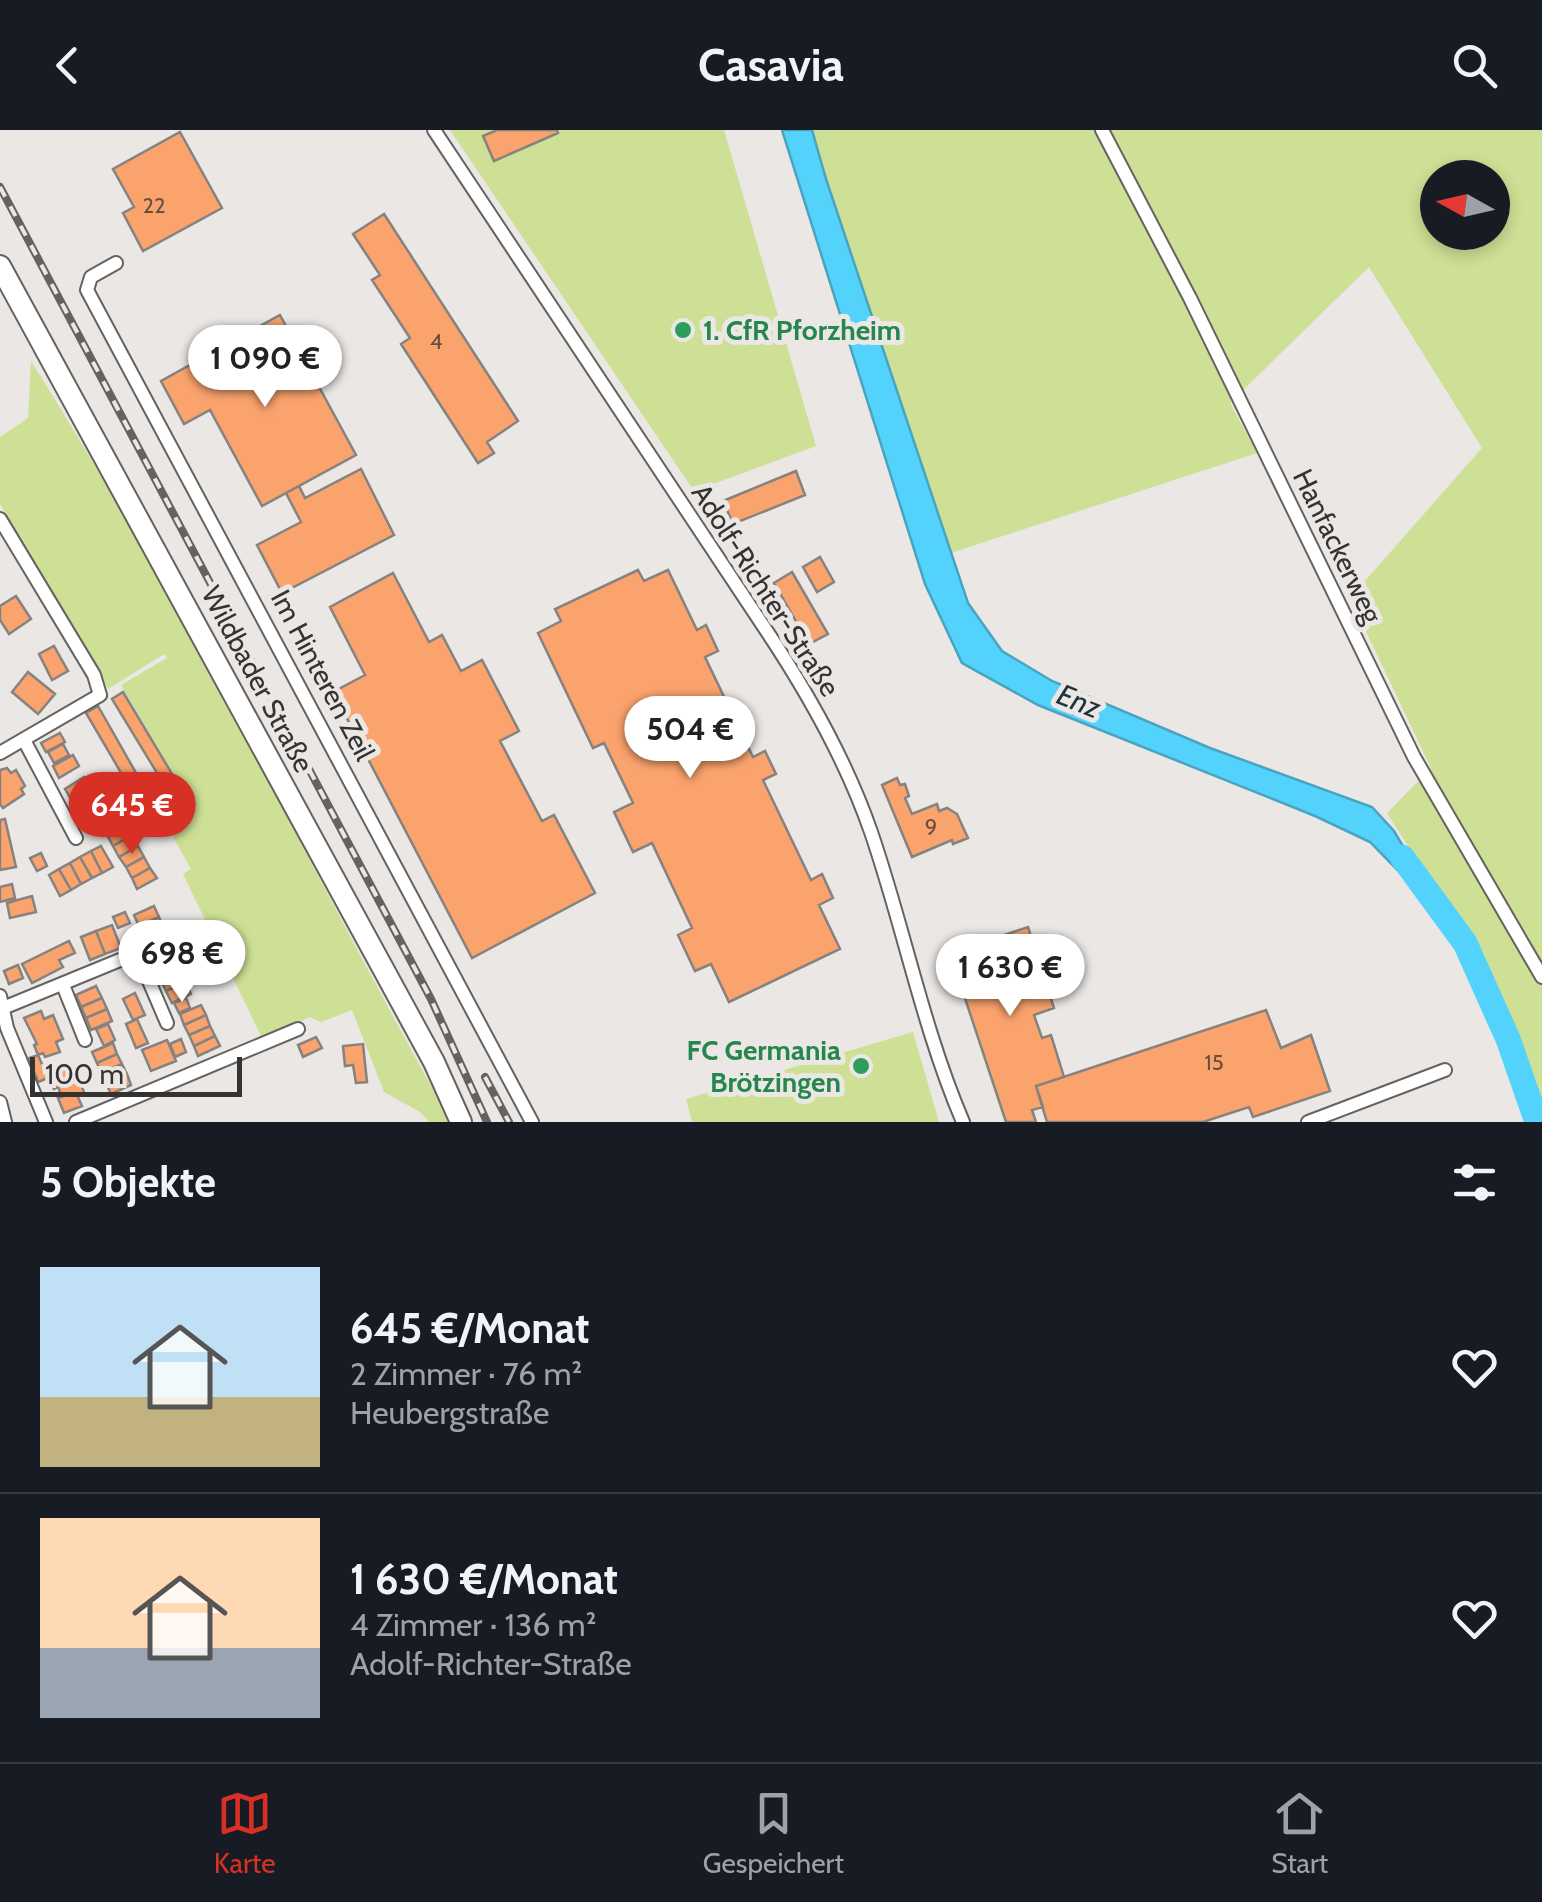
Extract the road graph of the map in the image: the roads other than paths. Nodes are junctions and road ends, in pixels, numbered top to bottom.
1 (434, 130) edge
2 (1102, 130) edge
3 (116, 263) dead end
4 (0, 266) edge
5 (0, 518) edge
6 (24, 740) junction
7 (0, 753) edge
8 (76, 838) dead end
9 (1542, 977) edge
10 (62, 985) junction
11 (1, 1002) edge
12 (166, 1023) dead end
13 (298, 1028) dead end
14 (85, 1040) dead end
15 (1445, 1070) dead end
16 (0, 1102) edge
17 (4, 1122) edge
18 (46, 1122) edge
19 (76, 1122) edge
20 (461, 1122) edge
21 (532, 1122) edge
22 (963, 1122) edge
23 (1308, 1122) edge

1 - 22 street, Adolf-Richter-Straße
2 - 9 street, Hanfackerweg
3 - 21 street, Im Hinteren Zeil
4 - 20 main road, Wildbader Straße
5 - 6 street
6 - 7 street
6 - 8 street
10 - 11 street
10 - 12 street
10 - 14 street
11 - 18 street
13 - 19 street
15 - 23 street
16 - 17 street

